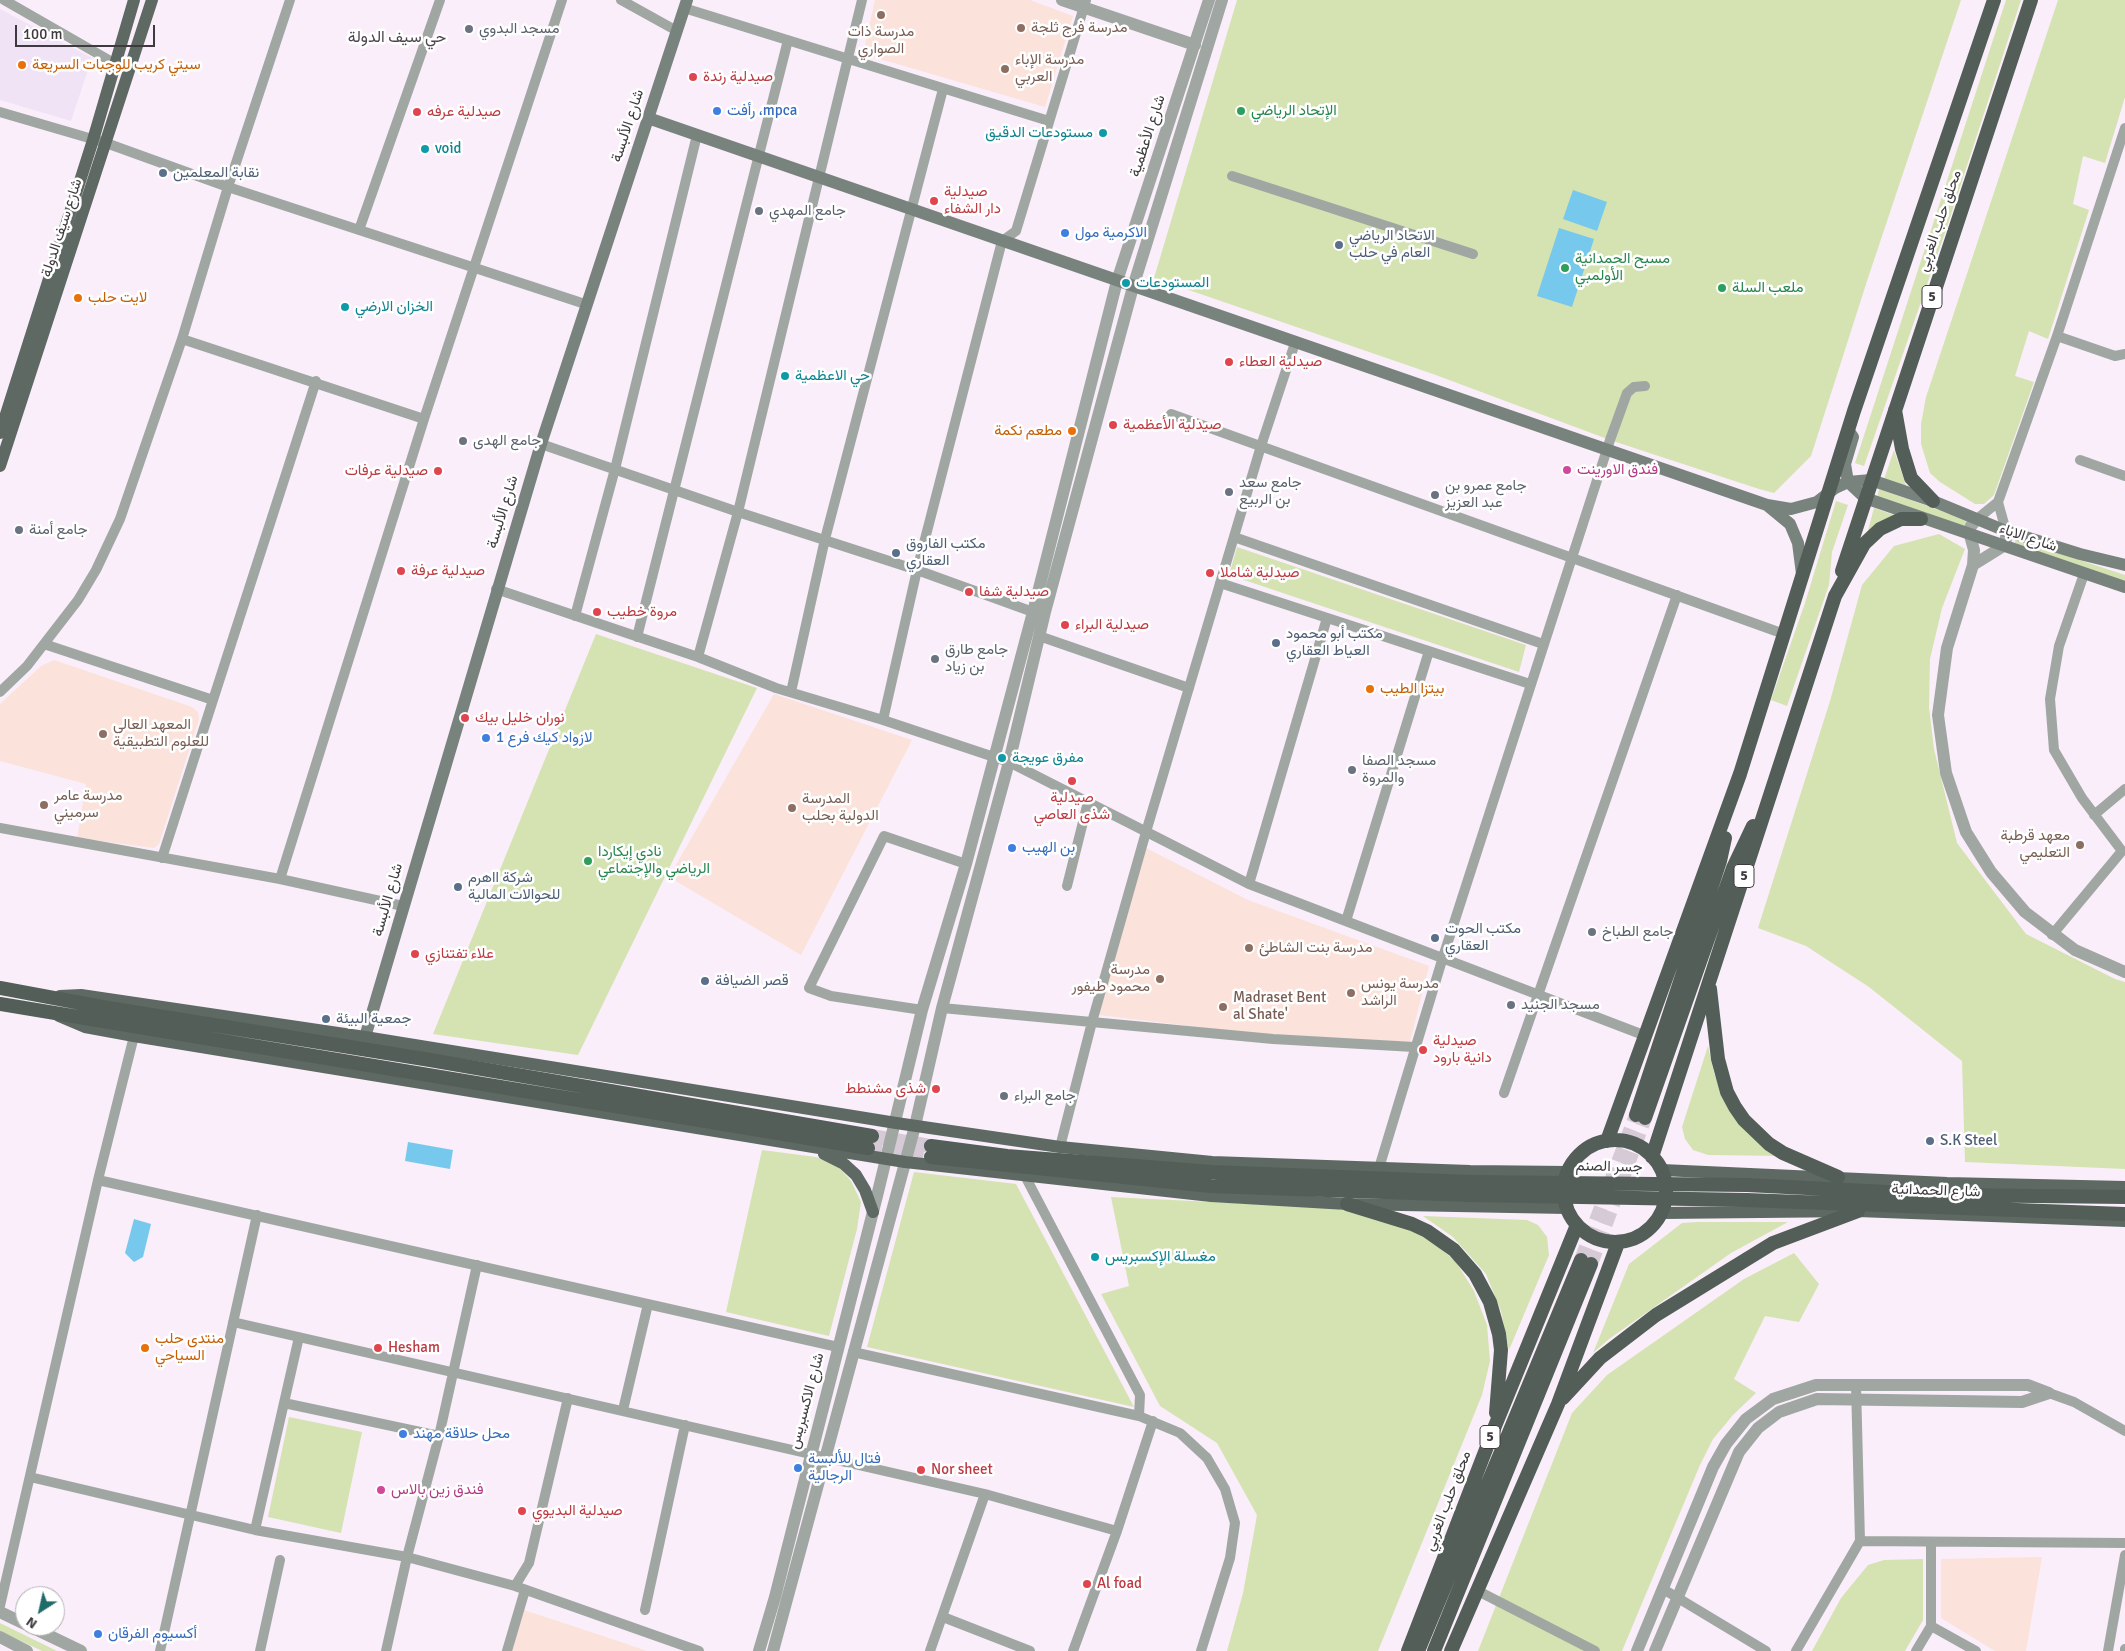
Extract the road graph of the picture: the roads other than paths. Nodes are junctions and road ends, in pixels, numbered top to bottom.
1 (134, 0) edge
2 (152, 0) edge
3 (290, 0) edge
4 (440, 0) edge
5 (562, 0) edge
6 (621, 0) edge
7 (862, 0) edge
8 (1062, 0) edge
9 (1209, 0) edge
10 (1222, 0) edge
11 (1994, 0) edge
12 (2032, 0) edge
13 (7, 1) edge
14 (686, 4) edge
15 (1085, 4) edge
16 (677, 30) junction
17 (788, 40) junction
18 (1196, 44) junction
19 (848, 59) junction
20 (114, 64) junction
21 (943, 89) junction
22 (0, 112) edge
23 (648, 118) junction
24 (1049, 122) junction
25 (2125, 128) edge
26 (697, 135) junction
27 (93, 140) junction
28 (106, 143) junction
29 (759, 156) junction
30 (1232, 176) dead end
31 (820, 178) junction
32 (228, 187) junction
33 (911, 210) junction
34 (359, 230) junction
35 (1002, 241) junction
36 (1473, 254) dead end
37 (473, 267) junction
38 (1117, 281) junction
39 (1133, 287) junction
40 (586, 304) junction
41 (2057, 336) junction
42 (182, 339) junction
43 (1295, 343) junction
44 (2125, 354) edge
45 (316, 382) junction
46 (1645, 386) dead end
47 (1895, 408) junction
48 (1171, 414) dead end
49 (424, 419) junction
50 (1848, 430) junction
51 (0, 433) edge
52 (541, 444) junction
53 (1261, 446) junction
54 (1606, 450) junction
55 (2080, 460) dead end
56 (0, 466) edge
57 (614, 469) junction
58 (2125, 476) edge
59 (1871, 480) junction
60 (1848, 482) junction
61 (675, 489) junction
62 (1827, 493) junction
63 (1865, 498) junction
64 (1933, 501) junction
65 (1998, 502) junction
66 (1767, 505) junction
67 (738, 512) junction
68 (1921, 519) junction
69 (1977, 519) junction
70 (2006, 530) junction
71 (1970, 535) junction
72 (1234, 537) junction
73 (826, 539) junction
74 (2002, 547) junction
75 (1571, 558) junction
76 (1973, 565) junction
77 (2125, 565) edge
78 (917, 570) junction
79 (1802, 574) junction
80 (2084, 574) junction
81 (1220, 583) junction
82 (2125, 587) edge
83 (496, 590) junction
84 (1677, 595) junction
85 (1835, 596) junction
86 (1034, 612) junction
87 (575, 616) junction
88 (1327, 618) junction
89 (1784, 634) junction
90 (1039, 636) junction
91 (637, 637) junction
92 (44, 644) junction
93 (1543, 644) junction
94 (1430, 651) junction
95 (698, 657) junction
96 (1530, 684) junction
97 (1189, 688) junction
98 (0, 692) edge
99 (791, 692) junction
100 (213, 700) junction
101 (883, 720) junction
102 (994, 757) junction
103 (1009, 762) junction
104 (1779, 772) junction
105 (1740, 774) junction
106 (2125, 789) edge
107 (1088, 802) junction
108 (2094, 815) junction
109 (0, 828) edge
110 (1146, 832) junction
111 (162, 858) junction
112 (966, 864) junction
113 (280, 879) junction
114 (1249, 884) junction
115 (1067, 886) dead end
116 (403, 906) junction
117 (1346, 921) junction
118 (2052, 935) junction
119 (1442, 958) junction
120 (2125, 972) edge
121 (1709, 983) junction
122 (0, 988) edge
123 (1539, 994) junction
124 (0, 1004) edge
125 (51, 1004) junction
126 (942, 1008) junction
127 (922, 1010) junction
128 (1092, 1022) junction
129 (134, 1036) junction
130 (1646, 1036) junction
131 (365, 1037) junction
132 (1414, 1047) junction
133 (1504, 1093) dead end
134 (896, 1123) junction
135 (915, 1126) junction
136 (1607, 1141) junction
137 (870, 1142) tunnel mouth
138 (806, 1146) junction
139 (1060, 1147) junction
140 (931, 1151) tunnel mouth
141 (1652, 1157) junction
142 (886, 1160) junction
143 (905, 1162) junction
144 (1379, 1168) junction
145 (1662, 1170) junction
146 (1567, 1172) junction
147 (1025, 1176) junction
148 (1838, 1177) junction
149 (1211, 1179) junction
150 (98, 1180) junction
151 (1748, 1185) joint
152 (2125, 1187) edge
153 (1470, 1189) junction
154 (2125, 1197) edge
155 (1746, 1200) joint
156 (1347, 1204) junction
157 (1567, 1208) junction
158 (1858, 1211) junction
159 (873, 1212) junction
160 (1662, 1213) junction
161 (2125, 1214) edge
162 (257, 1215) junction
163 (2125, 1221) edge
164 (1577, 1225) junction
165 (1618, 1243) junction
166 (477, 1265) junction
167 (648, 1304) junction
168 (233, 1322) junction
169 (299, 1337) junction
170 (838, 1347) junction
171 (853, 1352) junction
172 (453, 1372) junction
173 (1856, 1385) junction
174 (2049, 1393) junction
175 (568, 1398) junction
176 (1856, 1400) junction
177 (284, 1403) junction
178 (1558, 1404) junction
179 (623, 1410) junction
180 (1138, 1416) junction
181 (1153, 1421) junction
182 (685, 1425) junction
183 (1495, 1426) junction
184 (2125, 1431) edge
185 (439, 1436) junction
186 (810, 1453) junction
187 (824, 1456) junction
188 (30, 1477) junction
189 (985, 1494) junction
190 (190, 1515) junction
191 (255, 1530) junction
192 (1117, 1531) junction
193 (1860, 1542) junction
194 (1931, 1542) junction
195 (2125, 1543) edge
196 (2125, 1555) edge
197 (407, 1557) junction
198 (280, 1560) dead end
199 (520, 1588) junction
200 (1663, 1589) junction
201 (1478, 1590) junction
202 (1677, 1597) junction
203 (0, 1606) edge
204 (645, 1610) dead end
205 (0, 1612) edge
206 (943, 1617) junction
207 (15, 1619) edge
208 (1931, 1626) junction
209 (49, 1636) edge
210 (0, 1637) edge
211 (28, 1651) edge
212 (80, 1651) edge
213 (160, 1651) edge
214 (260, 1651) edge
215 (386, 1651) edge
216 (507, 1651) edge
217 (699, 1651) edge
218 (759, 1651) edge
219 (773, 1651) edge
220 (930, 1651) edge
221 (1030, 1651) edge
222 (1073, 1651) edge
223 (1201, 1651) edge
224 (1408, 1651) edge
225 (1418, 1651) edge
226 (1434, 1651) edge
227 (1451, 1651) edge
228 (1595, 1651) edge
229 (1637, 1651) edge
230 (1654, 1651) edge
231 (1766, 1651) edge
232 (1796, 1651) edge
233 (1916, 1651) edge
234 (1976, 1651) edge
235 (2108, 1651) edge

1 - 20 main road, شارع سيف الدولة
2 - 28 main road, شارع سيف الدولة
3 - 32 street
4 - 34 street
5 - 37 street
6 - 16 street
7 - 19 street
8 - 15 street
9 - 18 street, شارع الأعظمية
10 - 39 street
11 - 50 highway, محلق حلب الغربي / 5
12 - 47 highway, محلق حلب الغربي / 5
13 - 20 street
14 - 16 main road, شارع الألبسة
14 - 17 street
15 - 18 street
15 - 24 street
16 - 23 main road, شارع الألبسة
17 - 19 street
17 - 29 street
18 - 38 street, شارع الأعظمية
19 - 21 street
19 - 31 street
20 - 27 main road, شارع سيف الدولة
21 - 24 street
21 - 33 street
22 - 27 street
23 - 26 main road
23 - 40 main road, شارع الألبسة
24 - 35 street
25 - 41 street
26 - 29 main road
26 - 57 street
27 - 28 street
27 - 51 main road, شارع سيف الدولة
28 - 32 street
28 - 56 main road, شارع سيف الدولة
29 - 31 main road
29 - 61 street
30 - 36 street
31 - 33 main road
31 - 67 street
32 - 34 street
32 - 42 street
33 - 35 main road
33 - 73 street
34 - 37 street
35 - 38 main road
35 - 78 street
37 - 40 street
37 - 49 street
38 - 39 main road
38 - 86 street, شارع الأعظمية
39 - 43 main road
39 - 90 street
40 - 52 main road, شارع الألبسة
41 - 44 street
41 - 65 street
42 - 45 street
42 - 92 street
43 - 53 street
43 - 54 main road
45 - 49 street
45 - 100 street
46 - 54 street
47 - 59 highway, محلق حلب الغربي / 5
47 - 64 highway
48 - 53 street
49 - 113 street
50 - 60 main road
50 - 62 highway, محلق حلب الغربي / 5
52 - 57 street
52 - 83 main road, شارع الألبسة
53 - 72 street
53 - 75 street
54 - 66 main road
54 - 75 street
55 - 58 street
57 - 61 street
57 - 87 street
59 - 60 main road
59 - 63 highway, محلق حلب الغربي / 5
59 - 64 main road, شارع الاباء
60 - 62 main road
60 - 63 main road
61 - 67 street
61 - 91 street
62 - 66 main road
62 - 79 highway, 5
63 - 68 main road, شارع الاباء
63 - 85 highway, محلق حلب الغربي / 5
64 - 69 main road, شارع الاباء
65 - 69 street
65 - 70 street
66 - 79 main road
67 - 73 street
67 - 95 street
68 - 71 main road, شارع الاباء
68 - 85 highway
69 - 70 main road, شارع الاباء
69 - 71 street
70 - 74 street
70 - 77 main road, شارع الاباء
71 - 74 main road, شارع الاباء
71 - 76 street
72 - 81 street
72 - 93 street
73 - 78 street
73 - 99 street
74 - 76 street
74 - 80 main road, شارع الاباء
75 - 84 street
75 - 93 street
76 - 118 street
78 - 86 street
78 - 101 street
79 - 89 highway, 5
80 - 82 main road, شارع الاباء
80 - 108 street
81 - 88 street
81 - 97 street
83 - 87 street
83 - 116 main road, شارع الألبسة
84 - 89 street
84 - 123 street
85 - 104 highway, 5
86 - 102 street, شارع الأعظمية
87 - 91 street
88 - 94 street
88 - 114 street
89 - 105 highway, 5
90 - 97 street
90 - 103 street
91 - 95 street
92 - 98 street
92 - 100 street
93 - 96 street
94 - 96 street
94 - 117 street
95 - 99 street
96 - 119 street
97 - 110 street
99 - 101 street
100 - 111 street
101 - 102 street
102 - 103 street
102 - 112 street, شارع الاكسبريس
103 - 107 street
103 - 126 street
104 - 105 highway, 5
104 - 121 highway, 5
105 - 130 highway, 5
106 - 108 street
107 - 110 street
107 - 115 street
108 - 118 street
109 - 111 street
110 - 114 street
110 - 128 street
111 - 113 street
112 - 127 street, شارع الاكسبريس
112 - 127 street
113 - 116 street
114 - 117 street
116 - 131 main road, شارع الألبسة
117 - 119 street
118 - 120 street
119 - 123 street
119 - 132 street
121 - 141 highway, 5
121 - 148 highway
122 - 125 highway
123 - 130 street
123 - 133 street
124 - 125 highway
125 - 129 main road
125 - 131 main road
125 - 137 highway
126 - 128 street
126 - 135 street
127 - 134 street, شارع الاكسبريس
128 - 132 street
128 - 139 street
129 - 138 main road
129 - 150 street
130 - 136 highway, 5
131 - 134 main road
132 - 144 street
134 - 135 main road
134 - 142 street, شارع الاكسبريس
135 - 139 main road
135 - 143 street
136 - 141 highway
136 - 146 highway
138 - 142 main road
138 - 159 main road
139 - 149 main road
140 - 149 highway
141 - 145 highway
142 - 143 main road
142 - 159 street, شارع الاكسبريس
143 - 147 main road
143 - 171 street
144 - 146 main road
144 - 149 main road
145 - 148 main road
145 - 160 highway
146 - 157 highway
147 - 149 main road
147 - 180 street
148 - 152 main road
149 - 153 highway
149 - 156 main road
150 - 162 street
150 - 188 street
151 - 153 highway, جسر الصنم, bridge
151 - 154 highway, شارع الحمدانية
153 - 155 highway, جسر الصنم, bridge
155 - 161 highway, شارع الحمدانية
156 - 157 main road
156 - 183 highway
157 - 164 highway
158 - 160 main road
158 - 163 main road
158 - 178 highway
159 - 170 street, شارع الاكسبريس
160 - 165 highway
162 - 166 street
162 - 168 street
164 - 165 highway
164 - 183 highway, محلق حلب الغربي / 5
165 - 178 highway
166 - 167 street
166 - 172 street
167 - 170 street
167 - 179 street
168 - 169 street
168 - 190 street
169 - 172 street
169 - 177 street
170 - 186 street, شارع الاكسبريس
171 - 180 street
171 - 187 street
172 - 175 street
172 - 185 street
173 - 174 street
173 - 176 street
173 - 200 street
174 - 176 street
174 - 184 street
175 - 179 street
175 - 199 street
176 - 193 street
176 - 202 street
177 - 185 street
177 - 191 street
178 - 201 highway
179 - 182 street
180 - 181 street
181 - 192 street
181 - 223 street
182 - 186 street
182 - 204 street
183 - 224 highway, محلق حلب الغربي / 5
185 - 197 street
186 - 187 street
186 - 218 street, شارع الاكسبريس
187 - 189 street
187 - 219 street
188 - 190 street
188 - 203 street
189 - 192 street
189 - 206 street
190 - 191 street
190 - 213 street
191 - 197 street
192 - 222 street
193 - 194 street
193 - 232 street
194 - 195 street
194 - 208 street
196 - 235 street
197 - 199 street
197 - 215 street
198 - 214 street
199 - 216 street
199 - 217 street
200 - 202 street
200 - 229 street
201 - 227 highway
201 - 228 street
202 - 230 street
202 - 231 street
205 - 207 street
206 - 220 street
206 - 221 street
208 - 233 street
208 - 234 street
209 - 212 street
210 - 211 street
225 - 226 highway

